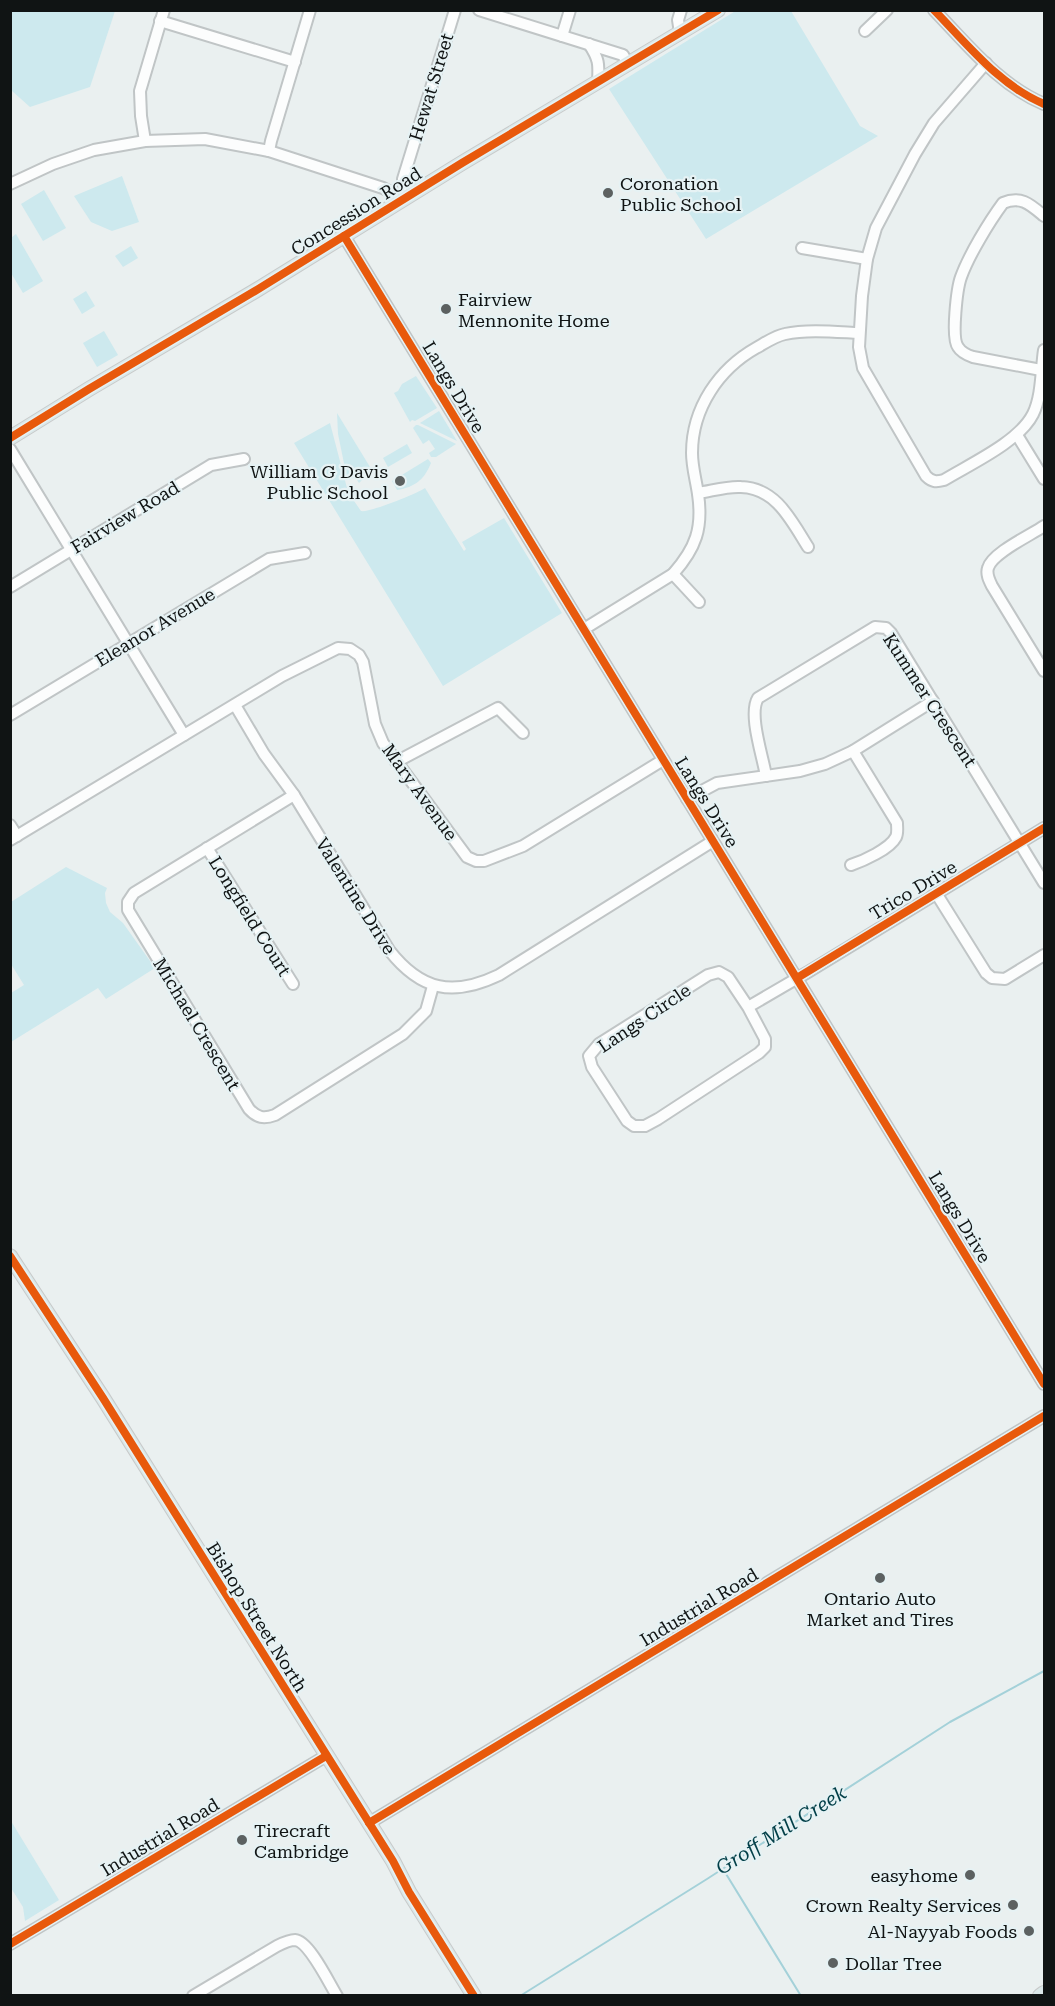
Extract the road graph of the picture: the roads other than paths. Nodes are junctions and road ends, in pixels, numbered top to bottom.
1 (310, 10) edge
2 (455, 10) edge
3 (479, 10) edge
4 (570, 10) edge
5 (681, 10) edge
6 (718, 10) edge
7 (887, 10) edge
8 (934, 10) edge
9 (162, 16) edge
10 (865, 31) dead end
11 (680, 33) junction
12 (562, 36) junction
13 (589, 44) junction
14 (295, 62) junction
15 (986, 63) junction
16 (628, 64) junction
17 (598, 81) junction
18 (1044, 104) edge
19 (145, 141) junction
20 (269, 152) junction
21 (10, 184) edge
22 (404, 200) junction
23 (1044, 216) edge
24 (344, 236) junction
25 (802, 248) dead end
26 (867, 259) junction
27 (859, 333) junction
28 (1044, 350) edge
29 (1041, 370) junction
30 (1017, 435) junction
31 (10, 438) edge
32 (10, 449) edge
33 (244, 459) dead end
34 (1044, 479) edge
35 (698, 493) junction
36 (1044, 526) edge
37 (808, 547) dead end
38 (71, 550) junction
39 (305, 553) dead end
40 (673, 574) junction
41 (10, 587) edge
42 (699, 603) dead end
43 (584, 629) junction
44 (127, 644) junction
45 (1044, 671) edge
46 (933, 701) junction
47 (235, 705) junction
48 (10, 715) edge
49 (523, 733) dead end
50 (184, 735) junction
51 (853, 751) junction
52 (663, 760) junction
53 (396, 762) junction
54 (766, 776) junction
55 (294, 795) junction
56 (687, 799) junction
57 (10, 825) edge
58 (1044, 828) edge
59 (14, 838) edge
60 (713, 841) junction
61 (1020, 843) junction
62 (207, 848) junction
63 (851, 865) dead end
64 (1044, 883) edge
65 (936, 893) junction
66 (1044, 955) edge
67 (797, 978) junction
68 (293, 984) dead end
69 (433, 986) junction
70 (748, 1007) junction
71 (10, 1256) edge
72 (1044, 1384) edge
73 (1044, 1416) edge
74 (326, 1756) junction
75 (369, 1823) junction
76 (10, 1944) edge
77 (1044, 1993) edge
78 (193, 1995) edge
79 (337, 1995) edge
80 (474, 1995) edge
81 (1040, 1995) edge

1 - 14 street
2 - 22 street, Hewat Street
3 - 12 street
4 - 12 street
5 - 11 street
6 - 11 main road, Concession Road
7 - 10 street
8 - 15 street
9 - 14 street
9 - 19 street
11 - 16 main road, Concession Road
12 - 13 street
13 - 16 street
13 - 17 street
14 - 20 street
15 - 18 street
15 - 26 street
16 - 17 main road, Concession Road
17 - 22 main road, Concession Road
19 - 20 street
19 - 21 street
20 - 22 street
22 - 24 main road, Concession Road
23 - 29 street
24 - 31 main road, Concession Road
24 - 43 street, Langs Drive
25 - 26 street
26 - 27 street
27 - 30 street
27 - 35 street
28 - 29 street
29 - 30 street
30 - 34 street
32 - 38 street
33 - 38 street, Fairview Road
35 - 37 street
35 - 40 street
36 - 45 street
38 - 41 street, Fairview Road
38 - 44 street
39 - 44 street, Eleanor Avenue
40 - 42 street
40 - 43 street
43 - 52 street, Langs Drive
44 - 48 street, Eleanor Avenue
44 - 50 street
46 - 51 street
46 - 54 street, Kummer Crescent
46 - 61 street, Kummer Crescent
47 - 50 street, Mary Avenue
47 - 53 street, Mary Avenue
47 - 55 street, Valentine Drive
49 - 53 street
50 - 59 street, Mary Avenue
51 - 54 street
51 - 63 street
52 - 53 street, Mary Avenue
52 - 56 street, Langs Drive
54 - 56 street
55 - 62 street, Michael Crescent
55 - 69 street, Valentine Drive
56 - 60 street, Langs Drive
57 - 59 street
58 - 61 street, Trico Drive
60 - 67 street, Langs Drive
60 - 69 street, Valentine Drive
61 - 64 street, Kummer Crescent
61 - 65 street, Trico Drive
62 - 68 street, Longfield Court
62 - 69 street, Michael Crescent
65 - 66 street
65 - 67 street, Trico Drive
67 - 70 street
67 - 72 street, Langs Drive
70 - 70 street, Langs Circle
71 - 74 main road, Bishop Street North
73 - 75 street, Industrial Road
74 - 75 main road, Bishop Street North
74 - 76 street, Industrial Road
75 - 80 main road, Bishop Street North
77 - 81 main road
78 - 79 street

